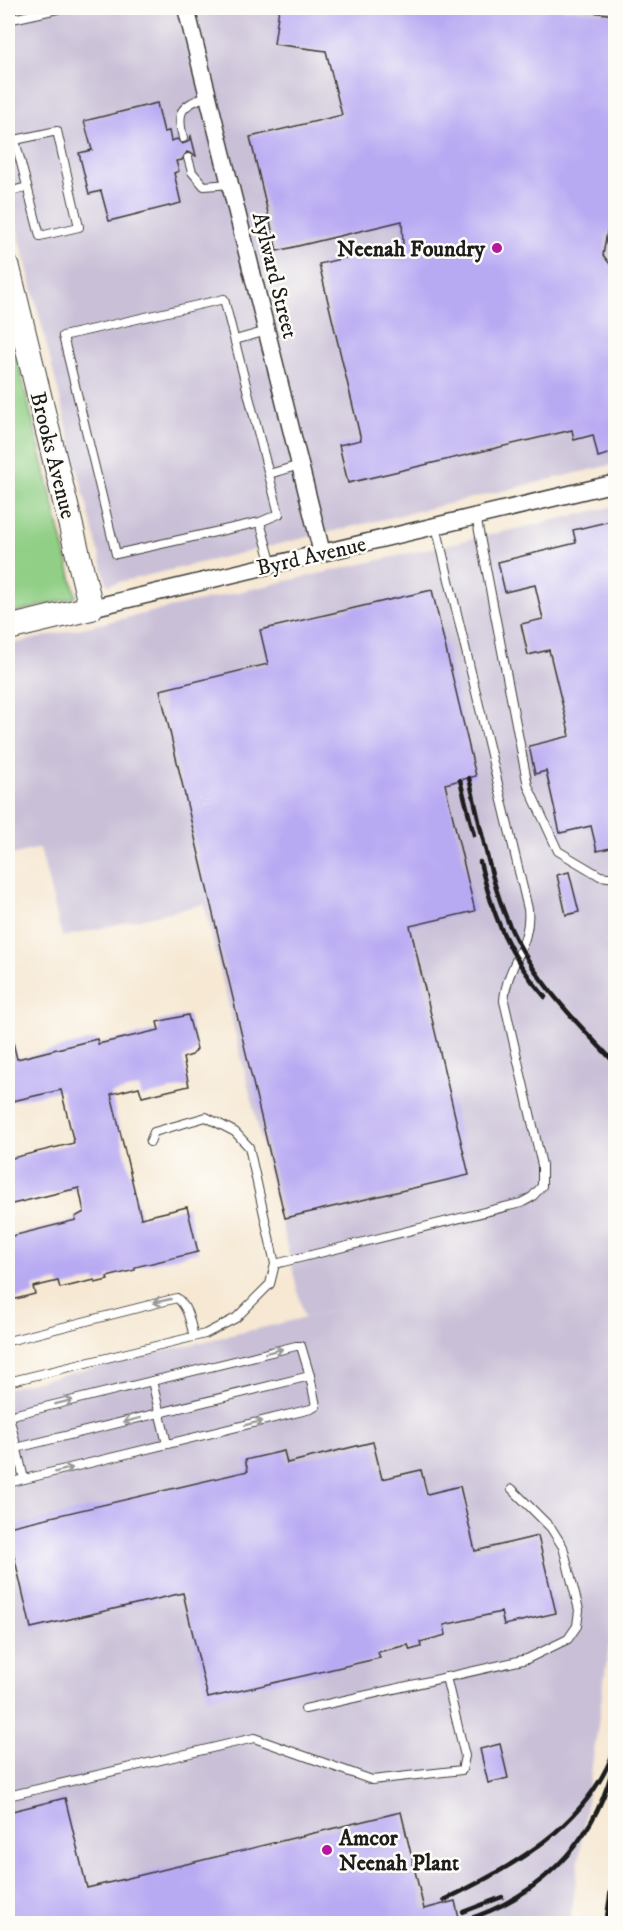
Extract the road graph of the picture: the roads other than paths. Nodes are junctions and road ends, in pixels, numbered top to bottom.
1 (62, 8) edge
2 (186, 8) edge
3 (8, 20) edge
4 (208, 95) junction
5 (183, 138) dead end
6 (188, 158) dead end
7 (230, 184) junction
8 (27, 187) junction
9 (8, 192) edge
10 (8, 268) edge
11 (267, 331) junction
12 (235, 340) junction
13 (300, 465) junction
14 (268, 474) junction
15 (615, 483) edge
16 (476, 516) junction
17 (260, 522) junction
18 (436, 526) junction
19 (322, 553) junction
20 (272, 565) junction
21 (91, 608) junction
22 (8, 628) edge
23 (615, 878) edge
24 (150, 1142) dead end
25 (275, 1264) junction
26 (194, 1337) junction
27 (8, 1341) edge
28 (310, 1376) junction
29 (152, 1381) junction
30 (8, 1382) edge
31 (160, 1413) junction
32 (8, 1416) edge
33 (167, 1444) junction
34 (12, 1449) edge
35 (24, 1479) junction
36 (8, 1483) edge
37 (512, 1490) dead end
38 (446, 1677) junction
39 (304, 1709) dead end
40 (8, 1796) edge

1 - 3 lane
2 - 4 street, Aylward Street
4 - 5 lane
4 - 7 street, Aylward Street
6 - 7 lane
7 - 11 street, Aylward Street
8 - 8 lane
8 - 9 lane
10 - 21 street, Brooks Avenue
11 - 12 lane
11 - 13 street, Aylward Street
12 - 14 lane
12 - 17 lane
13 - 14 lane
13 - 19 street, Aylward Street
14 - 17 lane
15 - 16 street, Byrd Avenue
16 - 18 street, Byrd Avenue
16 - 23 lane
17 - 20 lane
18 - 19 street, Byrd Avenue
18 - 25 lane
19 - 20 street, Byrd Avenue
20 - 21 street, Byrd Avenue
21 - 22 street, Byrd Avenue
24 - 25 lane
25 - 26 lane
26 -> 27 lane
26 - 30 lane
29 -> 28 lane
28 - 31 lane
33 -> 28 lane
29 - 31 lane
32 -> 29 lane
31 - 33 lane
31 -> 34 lane
32 - 34 lane
35 -> 33 lane
34 - 35 lane
35 - 36 lane
37 - 38 lane
38 - 39 lane
38 - 40 lane

